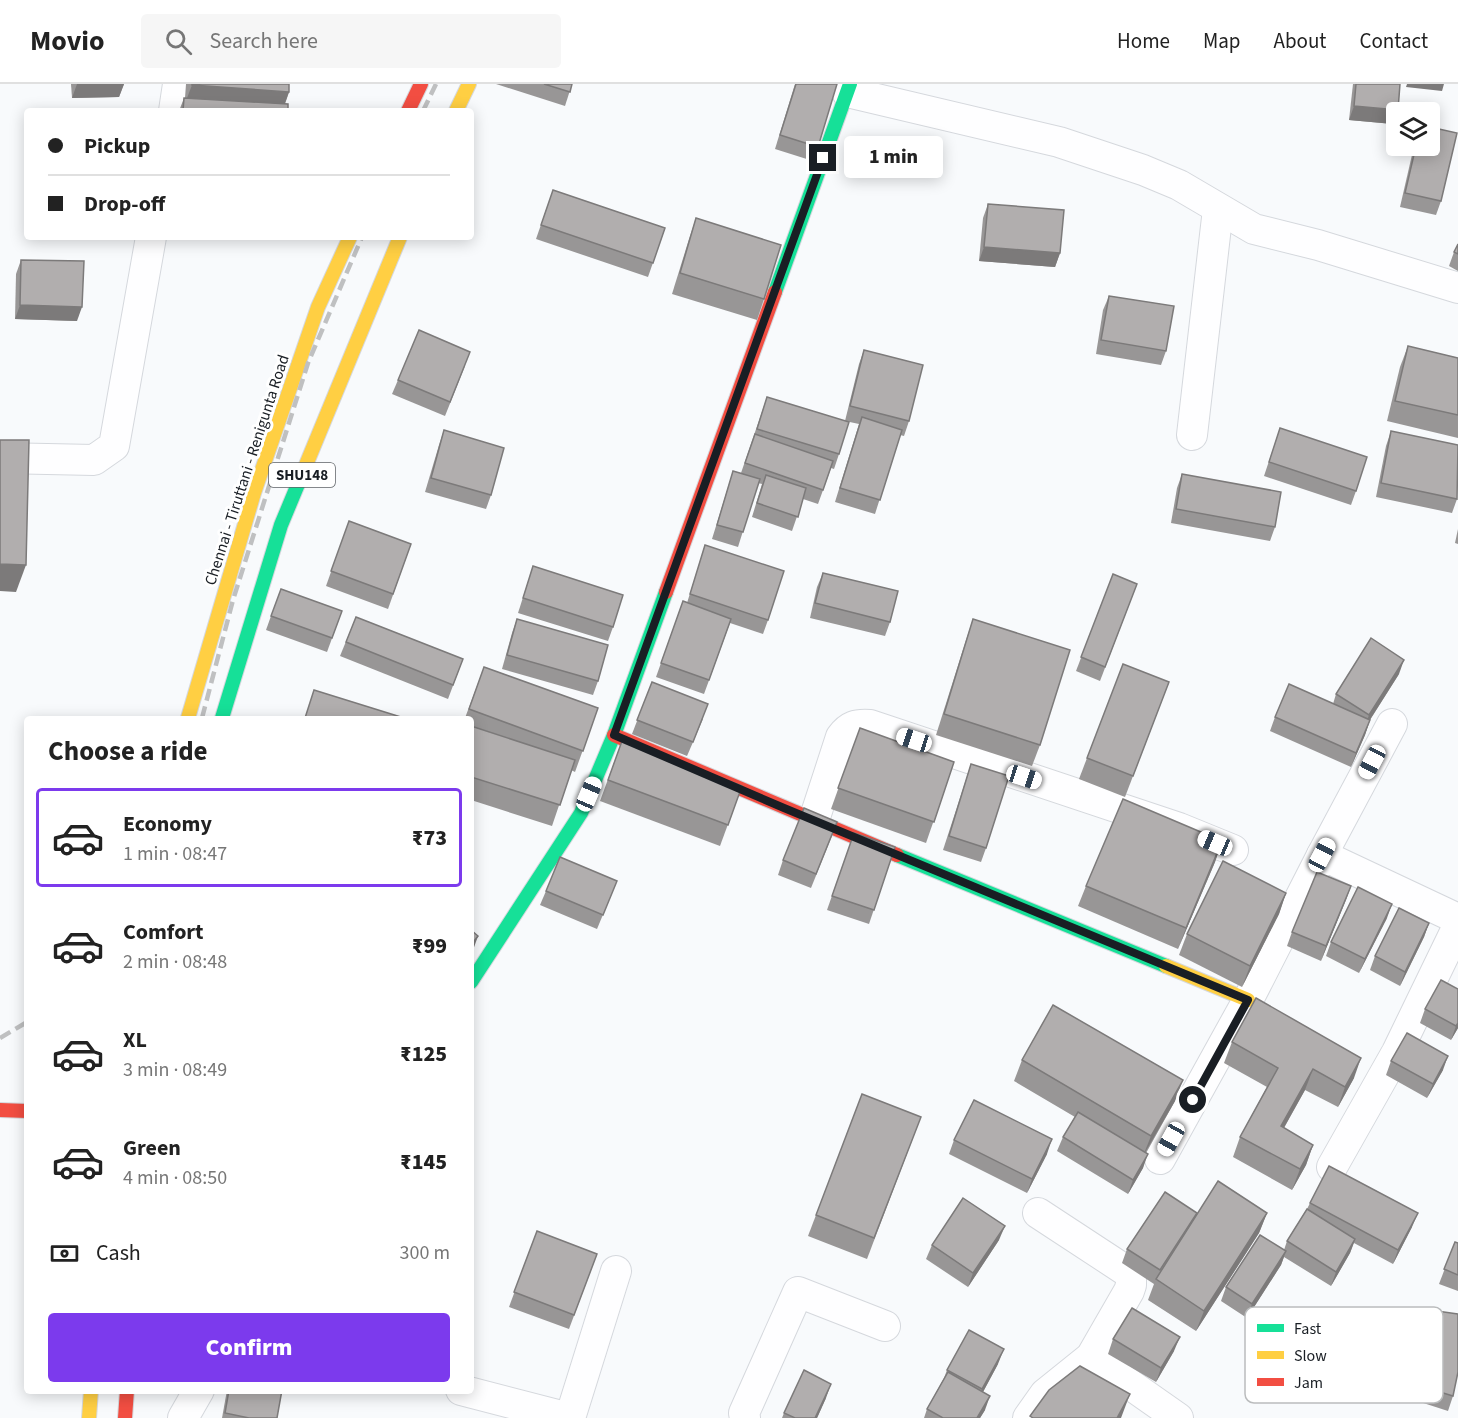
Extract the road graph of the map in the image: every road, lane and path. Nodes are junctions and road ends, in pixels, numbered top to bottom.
1 (178, 84) edge
2 (422, 84) edge
3 (469, 84) edge
4 (848, 88) edge
5 (174, 108) edge
6 (410, 108) edge
7 (457, 108) edge
8 (1218, 209) junction
9 (150, 240) edge
10 (349, 240) edge
11 (399, 240) edge
12 (1458, 288) edge
13 (1192, 435) dead end
14 (0, 458) edge
15 (189, 716) edge
16 (223, 716) edge
17 (1392, 724) dead end
18 (614, 735) junction
19 (814, 820) junction
20 (1233, 850) dead end
21 (1322, 855) junction
22 (1458, 919) edge
23 (1458, 926) edge
24 (474, 977) edge
25 (1248, 1000) junction
26 (0, 1110) edge
27 (24, 1111) edge
28 (1160, 1159) dead end
29 (1332, 1167) edge
30 (1038, 1213) dead end
31 (616, 1271) dead end
32 (885, 1326) dead end
33 (1091, 1357) junction
34 (474, 1393) edge
35 (91, 1394) edge
36 (127, 1394) edge
37 (197, 1394) edge
38 (88, 1418) edge
39 (125, 1418) edge
40 (183, 1418) edge
41 (570, 1418) edge
42 (745, 1418) edge
43 (1028, 1418) edge
44 (1178, 1418) edge

1 - 5 street
2 - 6 street
3 - 7 street
4 - 8 street
4 - 18 street
8 - 12 street
8 - 13 street
9 - 14 street
10 - 15 street, Chennai - Tiruttani - Renigunta Road / SHU148
11 - 16 street, SHU148
17 - 21 street
18 - 19 street
18 - 24 street
19 - 20 street
19 - 25 street
21 - 22 street
21 - 25 street
23 - 29 street
25 - 28 street
26 - 27 street
30 - 33 street
31 - 41 street
32 - 42 street
33 - 43 street
33 - 44 street
34 - 41 street
35 - 38 street
36 - 39 street
37 - 40 street

